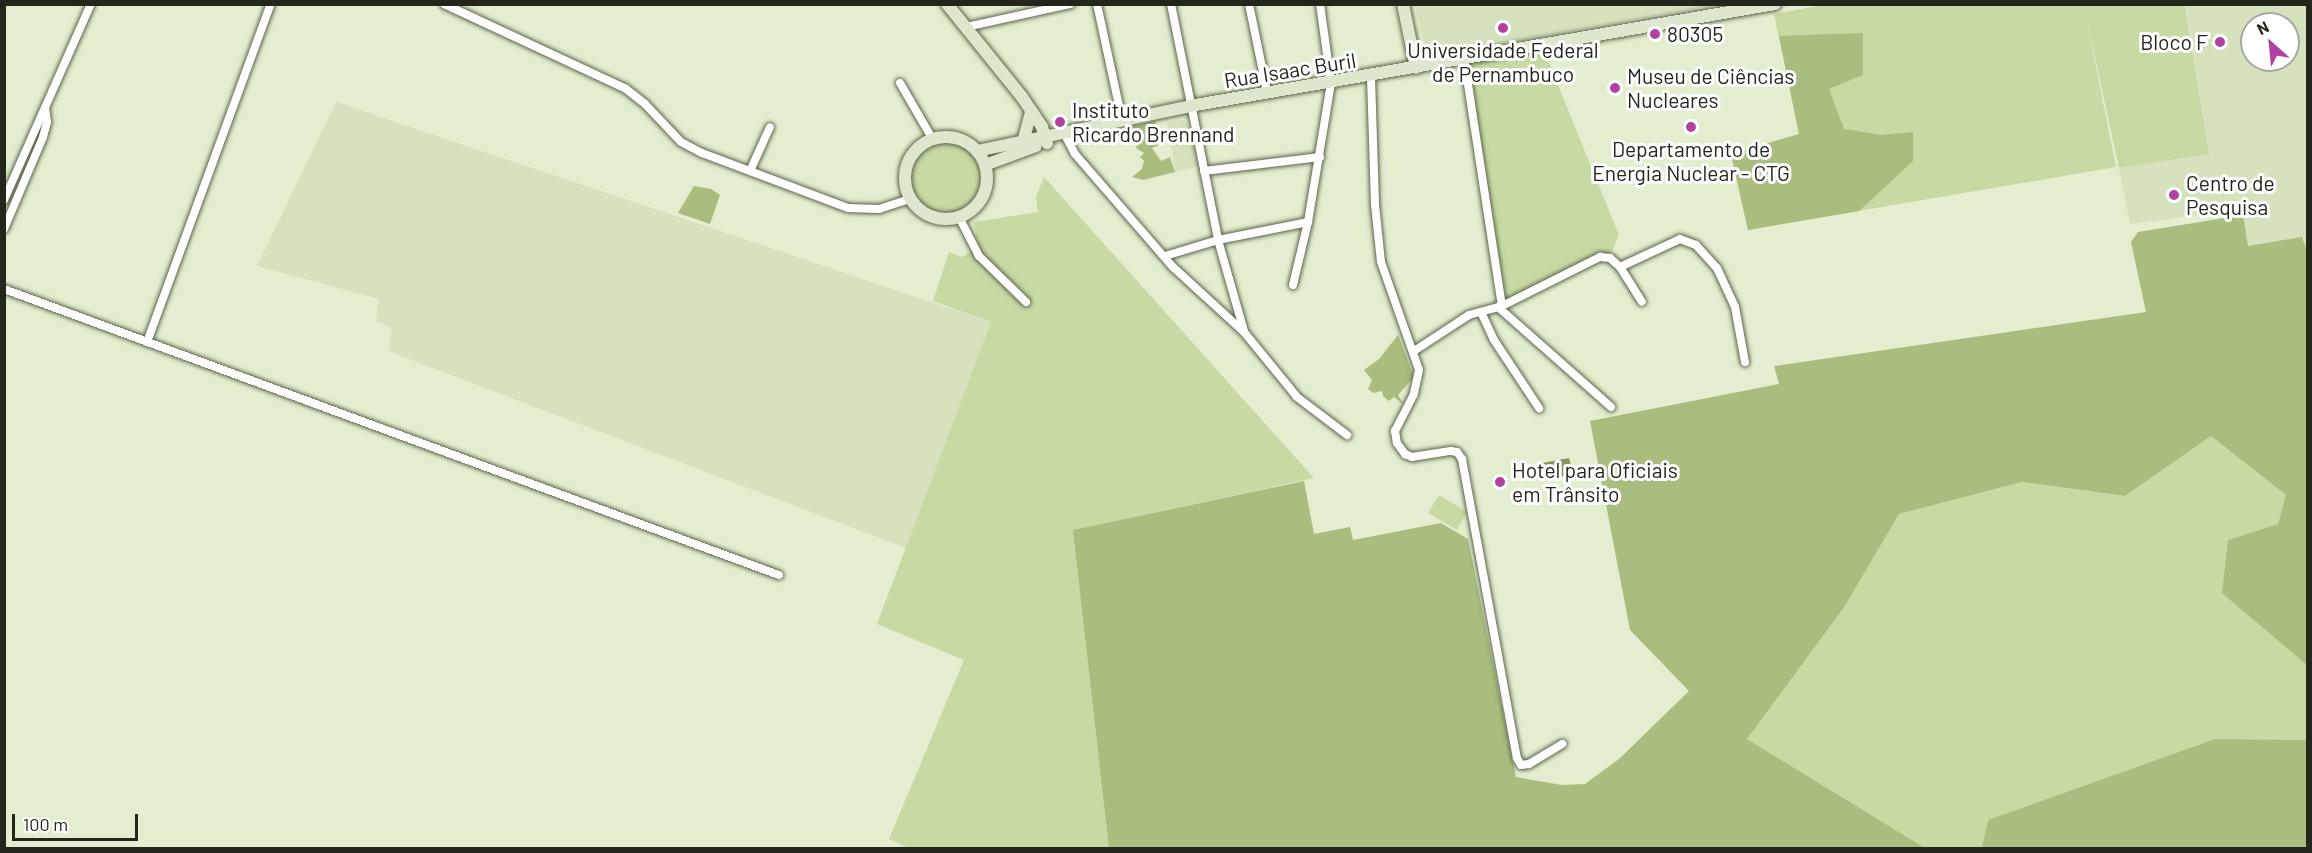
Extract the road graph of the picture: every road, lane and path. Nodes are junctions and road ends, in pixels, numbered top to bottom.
1 (92, 4) edge
2 (271, 4) edge
3 (444, 4) edge
4 (947, 4) edge
5 (1026, 4) edge
6 (1071, 4) edge
7 (1097, 4) edge
8 (1171, 4) edge
9 (1249, 4) edge
10 (1320, 4) edge
11 (1403, 4) edge
12 (1775, 4) edge
13 (1031, 13) junction
14 (966, 27) junction
15 (1464, 58) junction
16 (1416, 68) junction
17 (1371, 77) junction
18 (900, 83) dead end
19 (1331, 83) junction
20 (1267, 92) junction
21 (1190, 106) junction
22 (45, 107) junction
23 (1031, 113) junction
24 (1122, 120) junction
25 (770, 127) dead end
26 (1065, 135) junction
27 (933, 140) junction
28 (1047, 140) junction
29 (1023, 142) junction
30 (977, 151) junction
31 (1320, 157) junction
32 (985, 165) junction
33 (750, 171) junction
34 (1204, 171) junction
35 (910, 199) junction
36 (4, 200) edge
37 (959, 217) junction
38 (1308, 222) junction
39 (4, 229) edge
40 (1218, 240) junction
41 (1165, 256) junction
42 (1620, 267) junction
43 (1293, 285) dead end
44 (4, 289) edge
45 (1026, 302) dead end
46 (1642, 302) dead end
47 (1500, 307) junction
48 (1480, 312) junction
49 (1244, 332) junction
50 (147, 342) junction
51 (1414, 351) junction
52 (1745, 362) dead end
53 (1611, 407) dead end
54 (1539, 408) dead end
55 (1347, 435) dead end
56 (779, 575) dead end
57 (1562, 744) dead end

1 - 22 street
2 - 50 street
3 - 33 street
4 - 14 main road
5 - 13 street
6 - 13 street
7 - 24 street
8 - 21 street
9 - 20 street
10 - 19 street
11 - 16 main road
12 - 15 main road, Rua Isaac Buril
13 - 14 street
14 - 23 main road
15 - 16 main road, Rua Isaac Buril
15 - 47 street
16 - 17 main road, Rua Isaac Buril
17 - 19 main road, Rua Isaac Buril
17 - 51 street
18 - 27 street
19 - 20 main road, Rua Isaac Buril
19 - 31 street
20 - 21 main road, Rua Isaac Buril
21 - 24 main road, Rua Isaac Buril
21 - 34 street
22 - 36 street
22 - 39 street
23 - 28 main road
23 - 29 main road
24 - 26 main road, Rua Isaac Buril
25 - 33 street
26 - 28 main road, Rua Isaac Buril
26 - 41 street
27 - 30 main road
27 - 35 main road
28 - 29 main road, Rua Isaac Buril
28 - 32 main road, Rua Isaac Buril
29 - 30 main road, Rua Isaac Buril
30 - 32 main road
31 - 34 street
31 - 38 street
32 - 37 main road
33 - 35 street
34 - 40 street
35 - 37 main road
37 - 45 street
38 - 40 street
38 - 43 street
40 - 41 street
40 - 49 street
41 - 49 street
42 - 46 street
42 - 47 street
42 - 52 street
44 - 50 street
47 - 48 street
47 - 53 street
48 - 51 street
48 - 54 street
49 - 55 street
50 - 56 street
51 - 57 street

